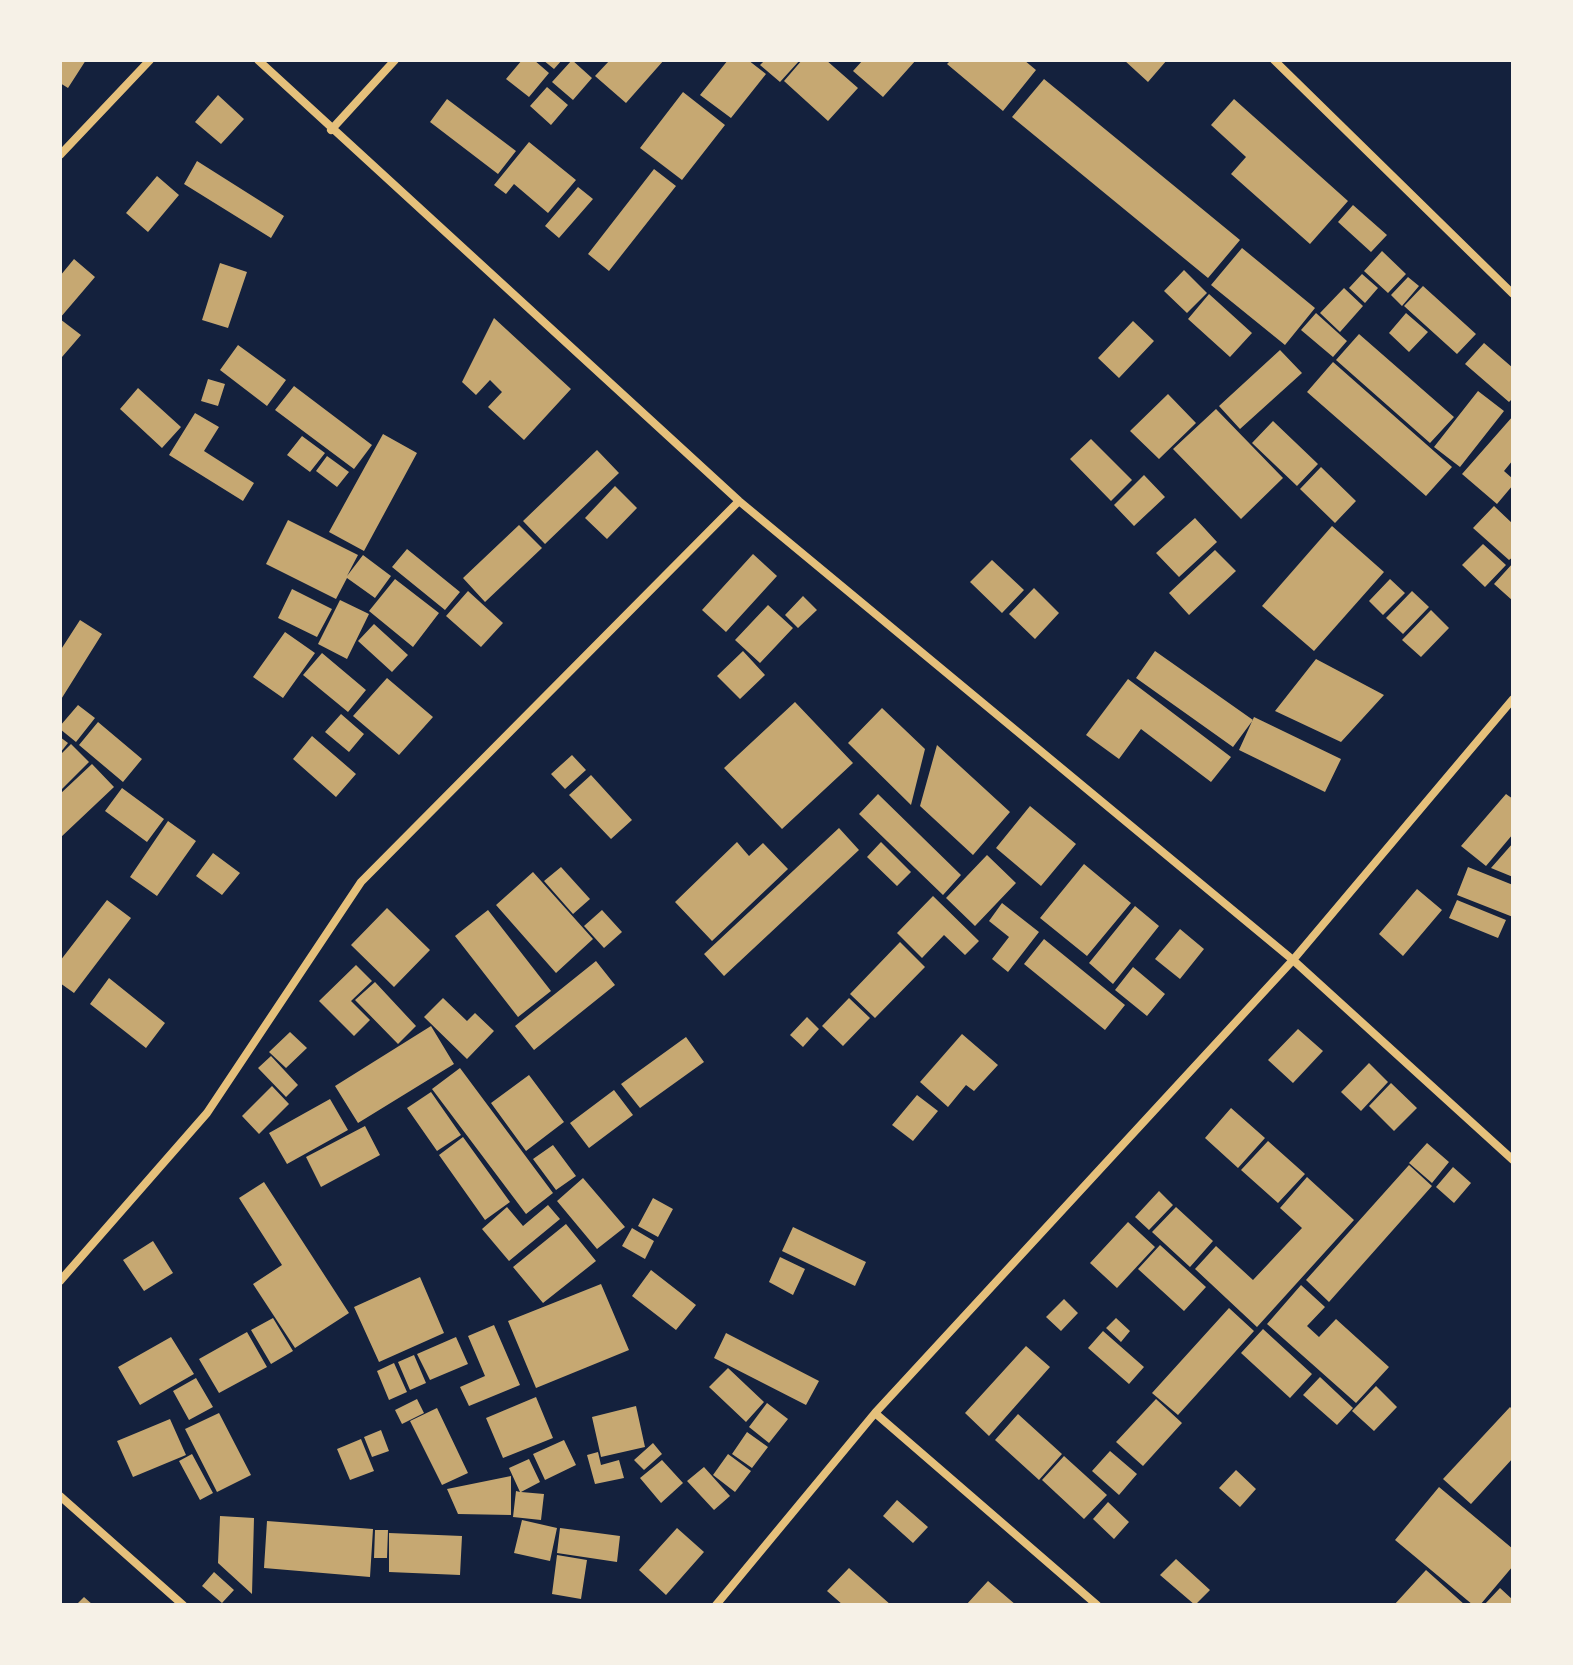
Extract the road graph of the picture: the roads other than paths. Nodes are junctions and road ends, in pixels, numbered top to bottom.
1 (150, 60) edge
2 (258, 60) edge
3 (395, 60) edge
4 (1275, 60) edge
5 (331, 130) junction
6 (60, 155) edge
7 (1513, 294) edge
8 (739, 501) junction
9 (1513, 699) edge
10 (1293, 960) junction
11 (1513, 1160) edge
12 (60, 1281) edge
13 (875, 1413) junction
14 (60, 1496) edge
15 (183, 1605) edge
16 (716, 1605) edge
17 (1097, 1605) edge

1 - 6 street
2 - 5 street
3 - 5 street
4 - 7 street
5 - 8 street
8 - 10 street
8 - 12 street
9 - 10 street
10 - 11 street
10 - 13 street
13 - 16 street
13 - 17 street
14 - 15 street

